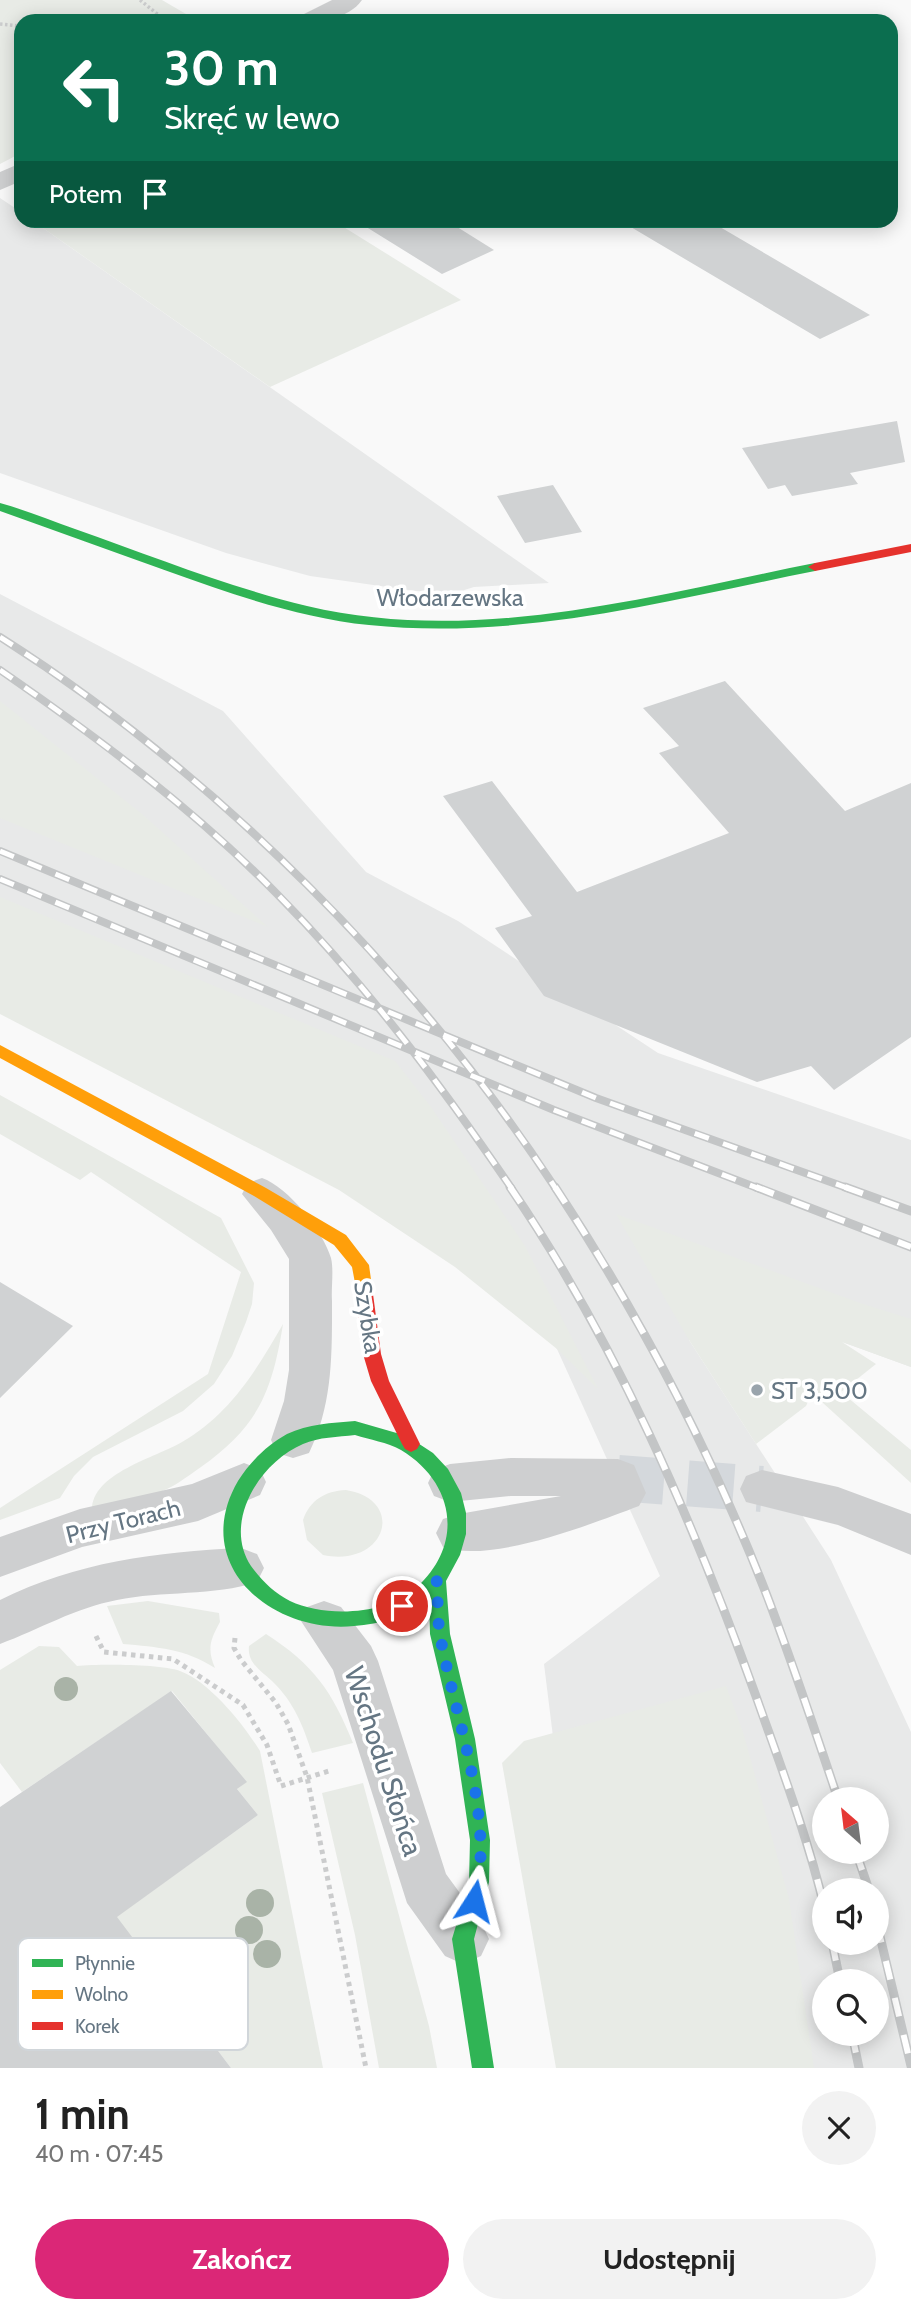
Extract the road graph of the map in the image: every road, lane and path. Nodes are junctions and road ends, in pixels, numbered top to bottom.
1 (140, 0) edge
2 (350, 0) edge
3 (157, 14) edge
4 (323, 14) edge
5 (0, 507) edge
6 (911, 548) edge
7 (0, 1051) edge
8 (260, 1192) junction
9 (293, 1440) junction
10 (411, 1444) junction
11 (244, 1482) junction
12 (450, 1483) junction
13 (762, 1489) tunnel mouth
14 (459, 1533) junction
15 (911, 1536) edge
16 (0, 1557) edge
17 (251, 1581) junction
18 (437, 1581) junction
19 (324, 1621) junction
20 (0, 1623) edge
21 (94, 1632) dead end
22 (281, 1786) dead end
23 (463, 1939) junction
24 (366, 2068) edge
25 (483, 2068) edge

1 - 3 path
2 - 4 street
5 - 6 street, Włodarzewska
7 - 8 street, Szybka
8 - 9 street, Szybka
8 - 10 street, Szybka
9 - 10 street
9 - 11 street
10 - 12 street
11 - 16 street, Przy Torach
11 - 17 street
12 - 14 street
12 - 14 street
13 - 15 street
14 - 18 street
17 - 19 street
17 - 20 street
17 - 24 path
18 - 19 street
18 - 23 street, Wschodu Słońca
19 - 23 street, Wschodu Słońca
21 - 22 path
23 - 25 street, Wschodu Słońca

